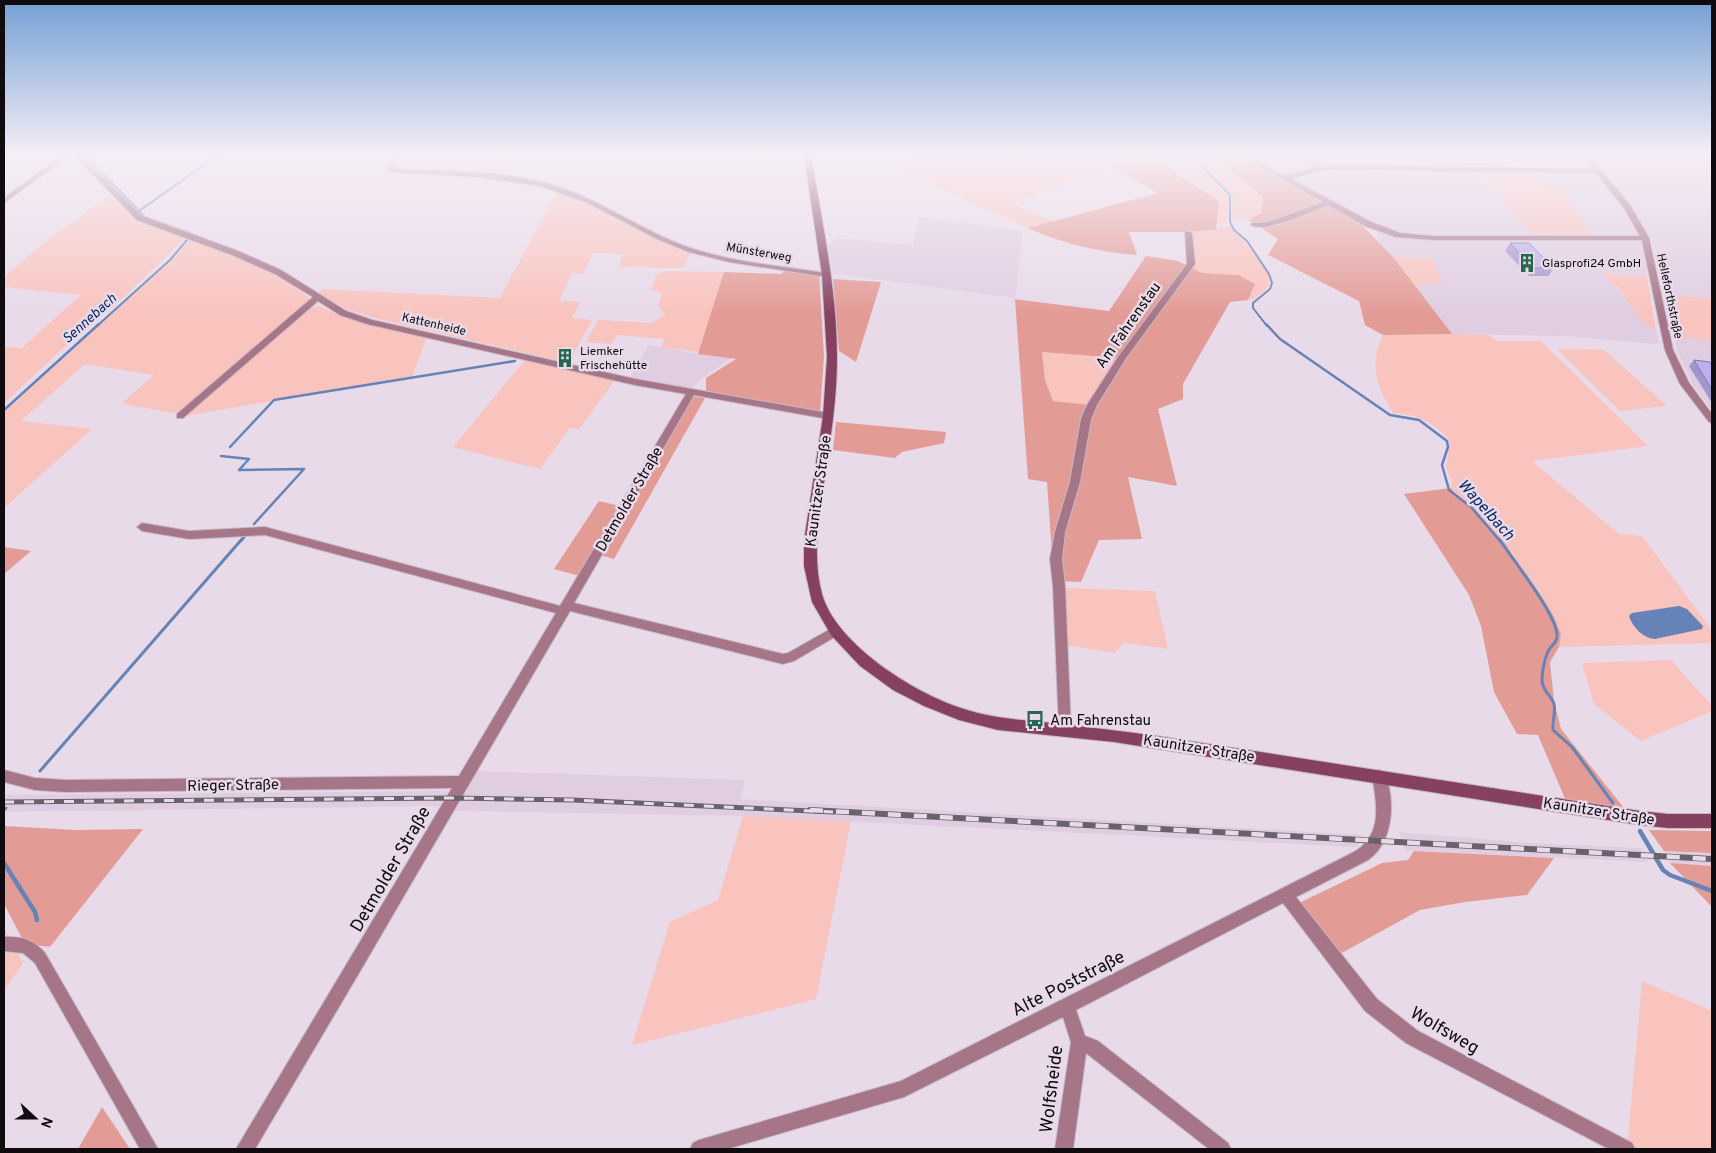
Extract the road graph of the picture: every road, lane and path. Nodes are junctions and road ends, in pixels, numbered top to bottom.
1 (131, 209) edge
2 (604, 209) edge
3 (816, 209) edge
4 (1312, 209) edge
5 (1340, 209) edge
6 (1628, 209) edge
7 (1255, 225) dead end
8 (1188, 233) dead end
9 (1646, 238) junction
10 (826, 275) junction
11 (317, 298) junction
12 (691, 393) junction
13 (180, 416) dead end
14 (828, 416) junction
15 (1712, 420) edge
16 (142, 527) dead end
17 (565, 609) junction
18 (836, 631) junction
19 (1065, 730) junction
20 (4, 776) edge
21 (1379, 776) junction
22 (463, 782) junction
23 (1712, 821) edge
24 (1286, 895) junction
25 (4, 944) edge
26 (1066, 1006) junction
27 (1079, 1042) junction
28 (149, 1149) edge
29 (245, 1149) edge
30 (699, 1149) edge
31 (1064, 1149) edge
32 (1222, 1149) edge
33 (1626, 1149) edge

1 - 11 street, Kattenheide
2 - 10 street, Münsterweg
3 - 10 street, Kaunitzer Straße
4 - 7 street
5 - 9 street
6 - 9 street, Helleforthstraße
8 - 19 street, Am Fahrenstau
9 - 15 street, Helleforthstraße
10 - 14 street, Kaunitzer Straße
11 - 12 street, Kattenheide
11 - 13 street
12 - 14 street, Kattenheide
12 - 17 street, Detmolder Straße
14 - 18 street, Kaunitzer Straße
16 - 17 street
17 - 18 street
17 - 22 street, Detmolder Straße
18 - 19 street, Kaunitzer Straße
19 - 21 street, Kaunitzer Straße
20 - 22 street, Rieger Straße
21 - 23 street, Kaunitzer Straße
21 - 24 street, Alte Poststraße
22 - 29 street, Detmolder Straße
24 - 26 street, Alte Poststraße
24 - 33 street, Wolfsweg
25 - 28 street
26 - 27 street, Wolfsheide
26 - 30 street, Alte Poststraße
27 - 31 street, Wolfsheide
27 - 32 street

